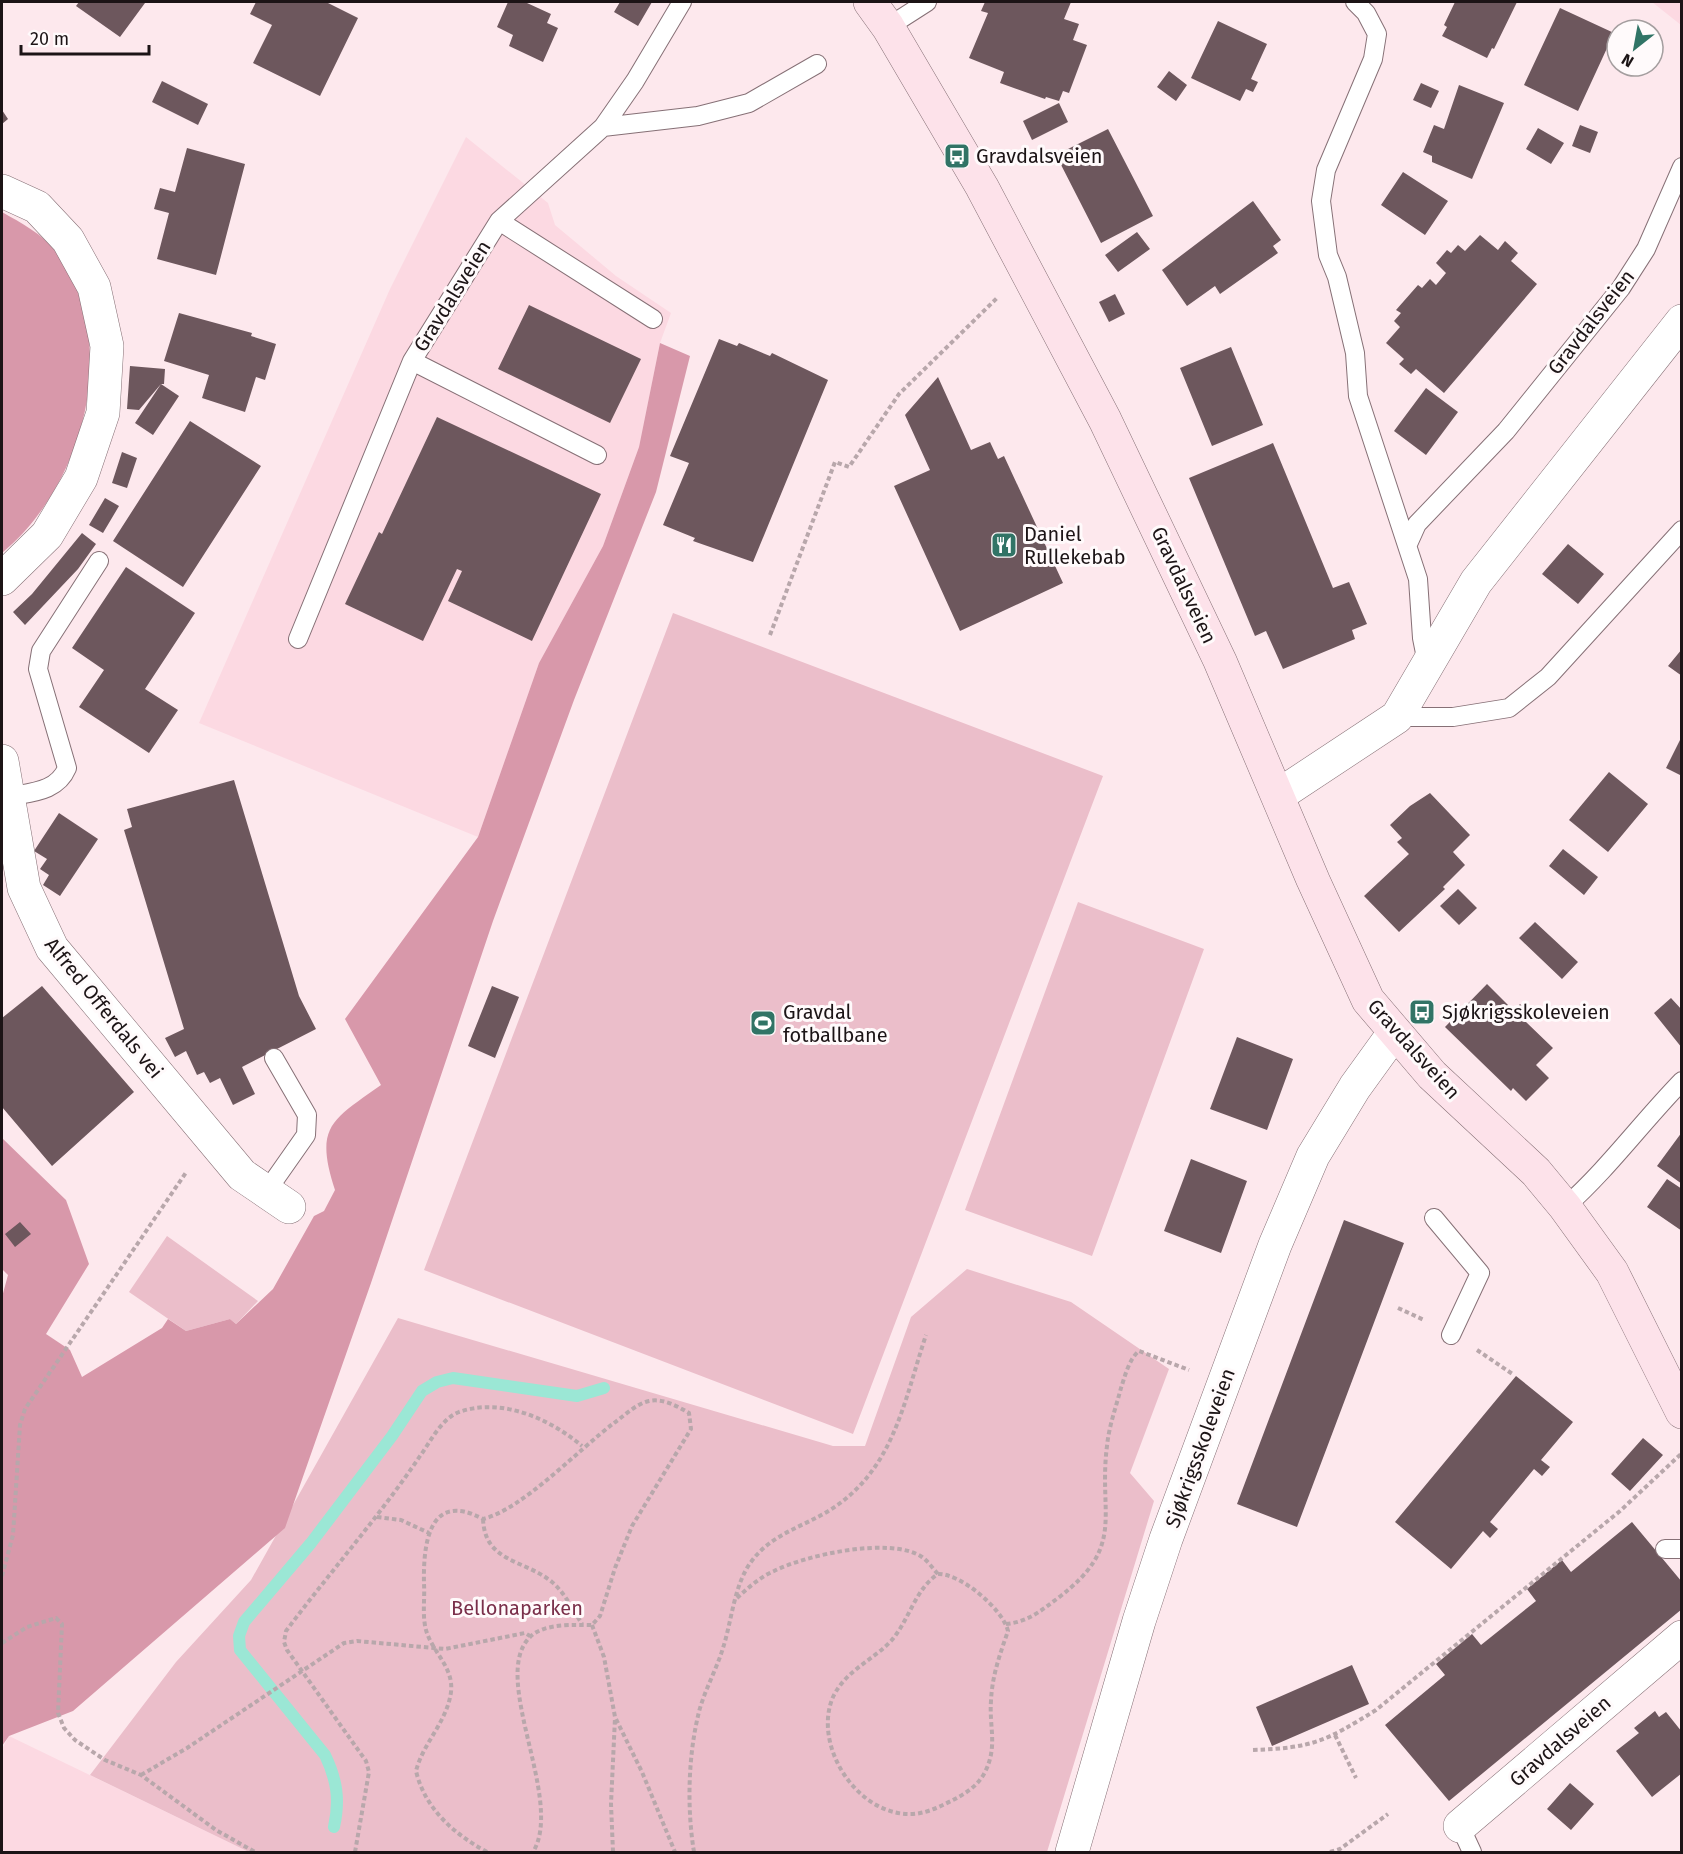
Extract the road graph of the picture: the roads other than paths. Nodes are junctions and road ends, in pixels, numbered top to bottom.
1 (682, 2) edge
2 (927, 2) edge
3 (1355, 2) edge
4 (879, 14) edge
5 (817, 64) dead end
6 (603, 127) junction
7 (1682, 167) edge
8 (2, 191) edge
9 (499, 221) junction
10 (653, 319) dead end
11 (1682, 321) edge
12 (412, 361) junction
13 (597, 455) dead end
14 (1682, 530) edge
15 (1408, 544) junction
16 (99, 561) dead end
17 (2, 579) edge
18 (298, 639) dead end
19 (1428, 664) junction
20 (1397, 717) junction
21 (2, 761) edge
22 (1279, 795) junction
23 (8, 796) junction
24 (1394, 1033) junction
25 (274, 1058) dead end
26 (1682, 1081) edge
27 (278, 1199) joint
28 (1565, 1207) junction
29 (1434, 1218) dead end
30 (1451, 1335) dead end
31 (1682, 1412) edge
32 (1682, 1637) edge
33 (1466, 1839) edge
34 (1072, 1852) edge

1 - 6 lane, Gravdalsveien
2 - 4 lane
3 - 15 lane
4 - 22 main road, Gravdalsveien
5 - 6 lane
6 - 9 lane, Gravdalsveien
7 - 15 lane, Gravdalsveien
8 - 17 street
9 - 10 lane
9 - 12 lane, Gravdalsveien
11 - 19 street
12 - 13 lane
12 - 18 lane, Gravdalsveien
14 - 20 lane
15 - 19 lane
16 - 23 lane
19 - 20 street
20 - 22 street
21 - 23 street, Alfred Offerdals vei
22 - 24 main road, Gravdalsveien
23 - 27 street, Alfred Offerdals vei
24 - 28 main road, Gravdalsveien
24 - 34 street, Sjøkrigsskoleveien
25 - 27 lane
26 - 28 lane
28 - 31 main road, Gravdalsveien
29 - 30 lane
32 - 33 street, Gravdalsveien

